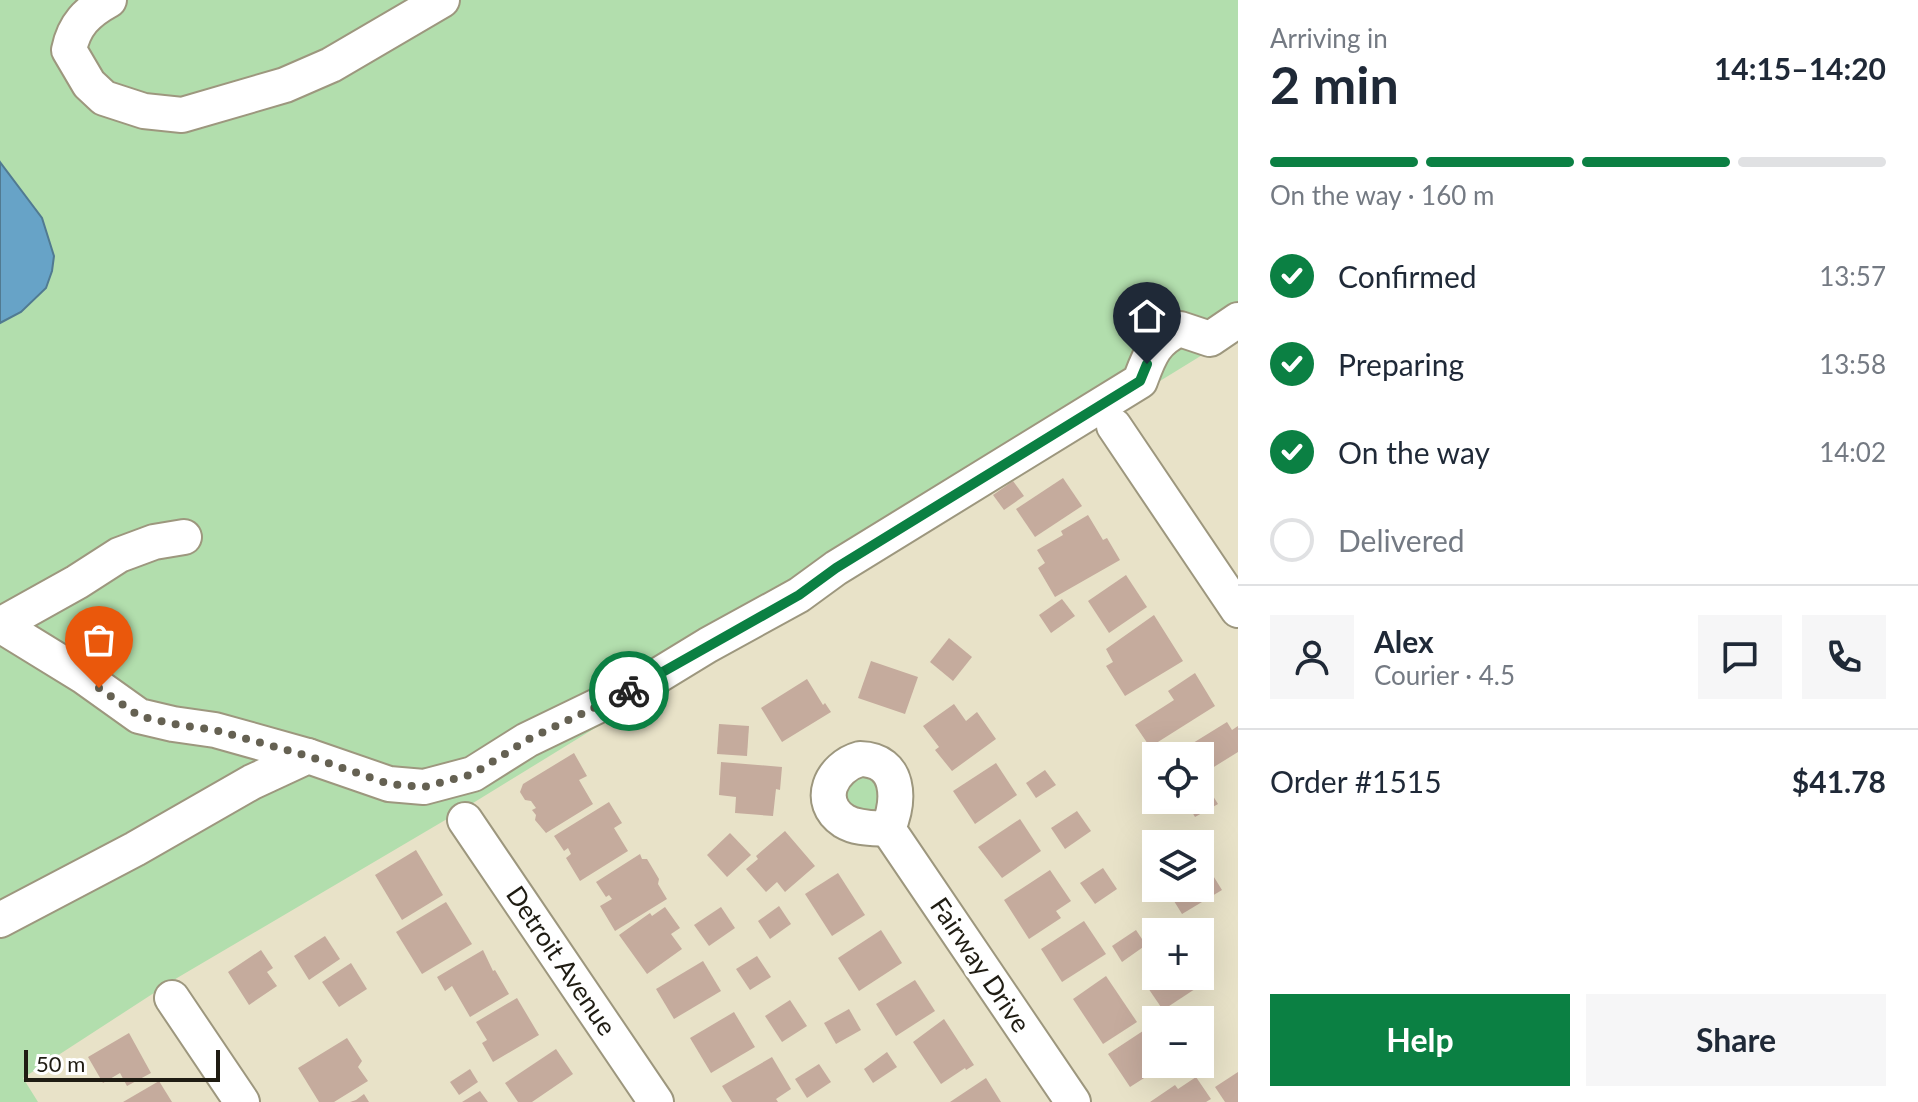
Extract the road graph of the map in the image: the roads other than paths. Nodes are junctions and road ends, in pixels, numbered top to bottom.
1 (109, 0) edge
2 (442, 0) edge
3 (1238, 320) edge
4 (1114, 426) dead end
5 (184, 537) dead end
6 (1238, 610) edge
7 (0, 625) edge
8 (308, 756) junction
9 (465, 820) dead end
10 (888, 829) dead end
11 (0, 920) edge
12 (172, 998) dead end
13 (242, 1102) edge
14 (656, 1102) edge
15 (1073, 1102) edge

1 - 2 street
3 - 8 street
4 - 6 street
5 - 7 street
7 - 8 street
8 - 11 street
9 - 14 street, Detroit Avenue
10 - 15 street, Fairway Drive
12 - 13 street

